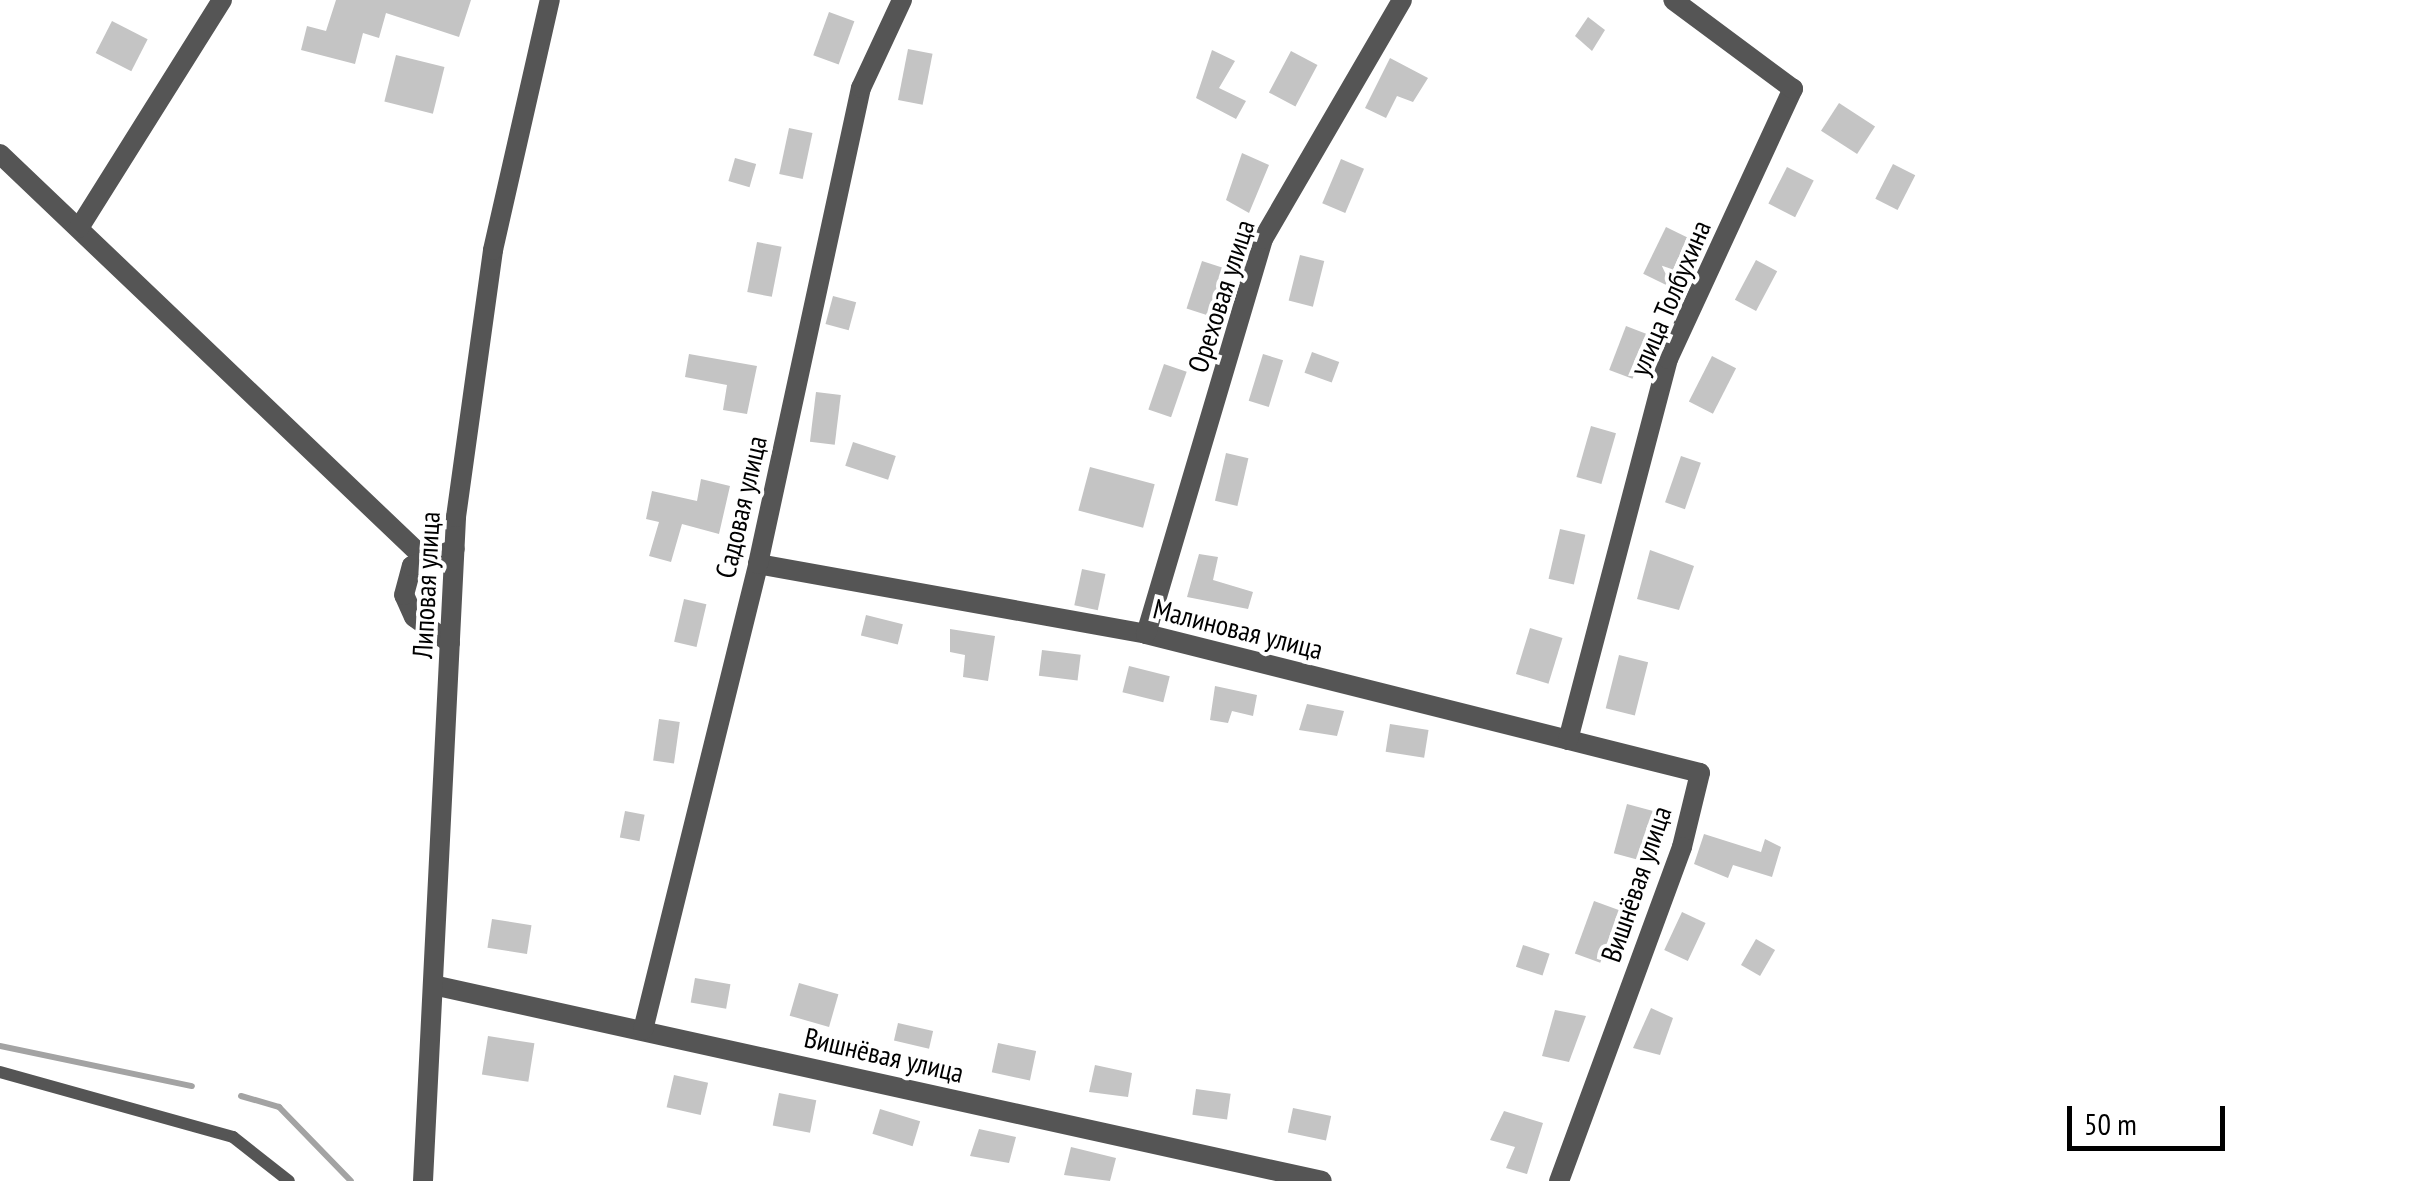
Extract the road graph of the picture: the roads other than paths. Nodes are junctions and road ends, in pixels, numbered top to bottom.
1 (222, 0) edge
2 (550, 0) edge
3 (902, 0) edge
4 (1402, 0) edge
5 (1673, 0) edge
6 (0, 154) edge
7 (79, 228) junction
8 (455, 549) junction
9 (424, 558) junction
10 (758, 564) junction
11 (1146, 634) junction
12 (450, 644) junction
13 (1568, 740) junction
14 (1700, 773) joint
15 (433, 985) junction
16 (644, 1030) junction
17 (0, 1072) edge
18 (290, 1181) edge
19 (423, 1181) edge
20 (1322, 1181) edge
21 (1559, 1181) edge

1 - 7 street
2 - 8 street, Липовая улица
3 - 10 street, Садовая улица
4 - 11 street, Ореховая улица
5 - 13 street, улица Толбухина
6 - 7 street
7 - 9 street
8 - 9 street
8 - 12 street, Липовая улица
9 - 12 street
10 - 11 street, Малиновая улица
10 - 16 street, Садовая улица
11 - 13 street, Малиновая улица
12 - 15 street, Липовая улица
13 - 14 street, Малиновая улица
14 - 21 street, Вишнёвая улица
15 - 16 street, Вишнёвая улица
15 - 19 street, Липовая улица
16 - 20 street, Вишнёвая улица
17 - 18 lane

